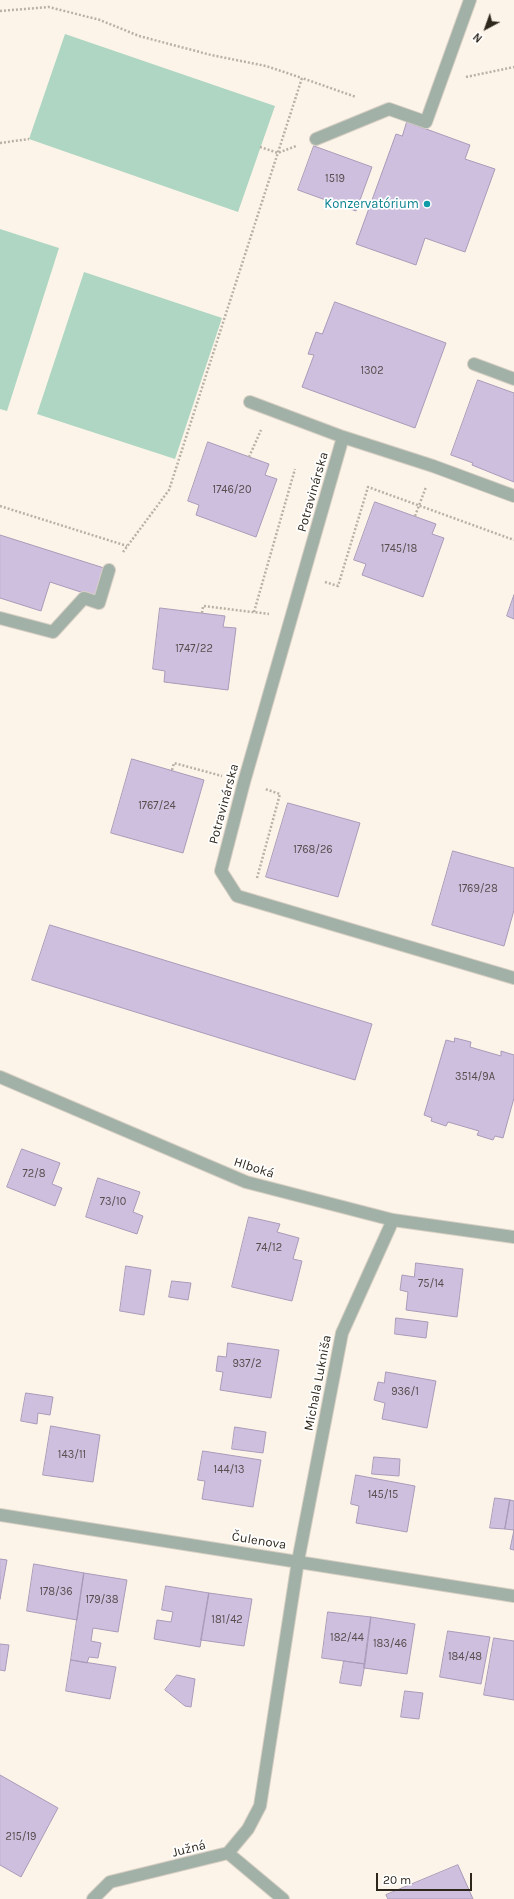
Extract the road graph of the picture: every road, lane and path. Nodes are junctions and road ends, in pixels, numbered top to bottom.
1 (470, 0) edge
2 (0, 11) edge
3 (514, 67) edge
4 (302, 78) junction
5 (440, 83) junction
6 (389, 109) junction
7 (29, 139) dead end
8 (316, 139) dead end
9 (0, 143) edge
10 (260, 147) dead end
11 (278, 153) junction
12 (474, 364) dead end
13 (514, 379) edge
14 (250, 402) dead end
15 (271, 409) junction
16 (343, 437) junction
17 (249, 457) dead end
18 (433, 466) junction
19 (295, 469) dead end
20 (514, 496) edge
21 (419, 505) junction
22 (0, 506) edge
23 (415, 516) dead end
24 (514, 540) edge
25 (127, 546) junction
26 (109, 570) joint
27 (303, 576) junction
28 (254, 612) junction
29 (202, 613) dead end
30 (0, 618) edge
31 (291, 618) junction
32 (172, 770) dead end
33 (244, 782) junction
34 (256, 881) dead end
35 (514, 978) edge
36 (0, 1077) edge
37 (393, 1220) junction
38 (514, 1237) edge
39 (0, 1515) edge
40 (298, 1561) junction
41 (514, 1596) edge
42 (228, 1853) junction
43 (276, 1897) edge
44 (93, 1899) edge

1 - 5 street
2 - 4 path
3 - 5 path
4 - 6 path
4 - 11 path
5 - 6 street
6 - 8 street
7 - 9 path
10 - 11 path
11 - 25 path
12 - 13 street
14 - 15 street
15 - 16 street
15 - 17 path
16 - 18 street
16 - 27 street, Potravinárska
18 - 20 street
18 - 21 path
19 - 28 path
21 - 23 path
21 - 24 path
21 - 27 path
22 - 25 path
25 - 26 path
26 - 30 street
27 - 31 street, Potravinárska
28 - 29 path
28 - 31 path
31 - 33 street, Potravinárska
32 - 33 path
33 - 34 path
33 - 35 street, Potravinárska
36 - 37 street, Hlboká
37 - 38 street, Hlboká
37 - 40 street, Michala Lukniša
39 - 40 street, Čulenova
40 - 41 street, Čulenova
40 - 42 street, Michala Lukniša
42 - 43 street
42 - 44 street, Južná

